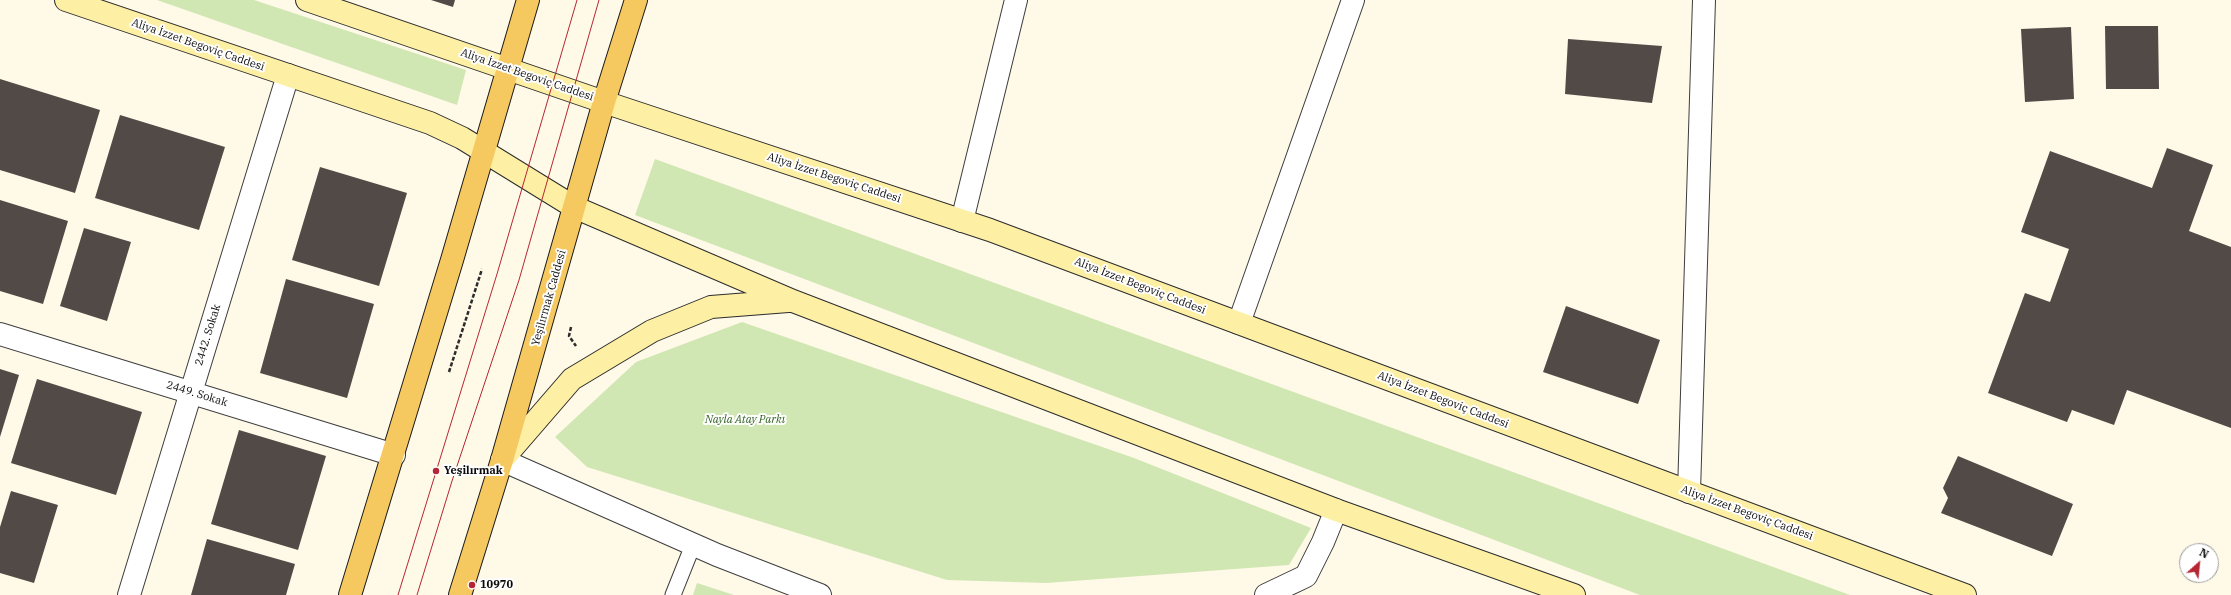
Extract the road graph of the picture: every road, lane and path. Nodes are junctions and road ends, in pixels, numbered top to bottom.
1 (66, 0) edge
2 (307, 0) edge
3 (528, 0) edge
4 (636, 0) edge
5 (1016, 0) edge
6 (1353, 0) edge
7 (1704, 0) edge
8 (507, 68) junction
9 (288, 75) junction
10 (604, 102) junction
11 (482, 150) junction
12 (574, 207) junction
13 (962, 221) junction
14 (482, 269) dead end
15 (793, 301) junction
16 (572, 320) dead end
17 (1239, 323) junction
18 (0, 334) edge
19 (591, 368) junction
20 (449, 372) dead end
21 (191, 392) junction
22 (394, 455) junction
23 (502, 460) junction
24 (1689, 492) junction
25 (1336, 510) junction
26 (693, 545) junction
27 (129, 595) edge
28 (350, 595) edge
29 (460, 595) edge
30 (673, 595) edge
31 (820, 595) edge
32 (1266, 595) edge
33 (1574, 595) edge
34 (1965, 595) edge

1 - 9 main road, Aliya İzzet Begoviç Caddesi
2 - 8 main road, Aliya İzzet Begoviç Caddesi
3 - 8 main road
4 - 10 main road, Yeşilırmak Caddesi
5 - 13 street
6 - 17 street
7 - 24 street
8 - 10 main road, Aliya İzzet Begoviç Caddesi
8 - 11 main road
9 - 11 main road, Aliya İzzet Begoviç Caddesi
9 - 21 street, 2442. Sokak
10 - 12 main road, Yeşilırmak Caddesi
10 - 13 main road, Aliya İzzet Begoviç Caddesi
11 - 12 main road, Aliya İzzet Begoviç Caddesi
11 - 22 main road
12 - 15 main road, Aliya İzzet Begoviç Caddesi
12 - 23 main road, Yeşilırmak Caddesi
13 - 17 main road, Aliya İzzet Begoviç Caddesi
14 - 20 path
15 - 19 main road
15 - 25 main road, Aliya İzzet Begoviç Caddesi
16 - 19 path
17 - 24 main road, Aliya İzzet Begoviç Caddesi
18 - 21 street, 2449. Sokak
19 - 23 main road
21 - 22 street, 2449. Sokak
21 - 27 street, 2442. Sokak
22 - 28 main road
23 - 26 street
23 - 29 main road, Yeşilırmak Caddesi
24 - 34 main road, Aliya İzzet Begoviç Caddesi
25 - 32 street
25 - 33 main road, Aliya İzzet Begoviç Caddesi
26 - 30 lane
26 - 31 street

